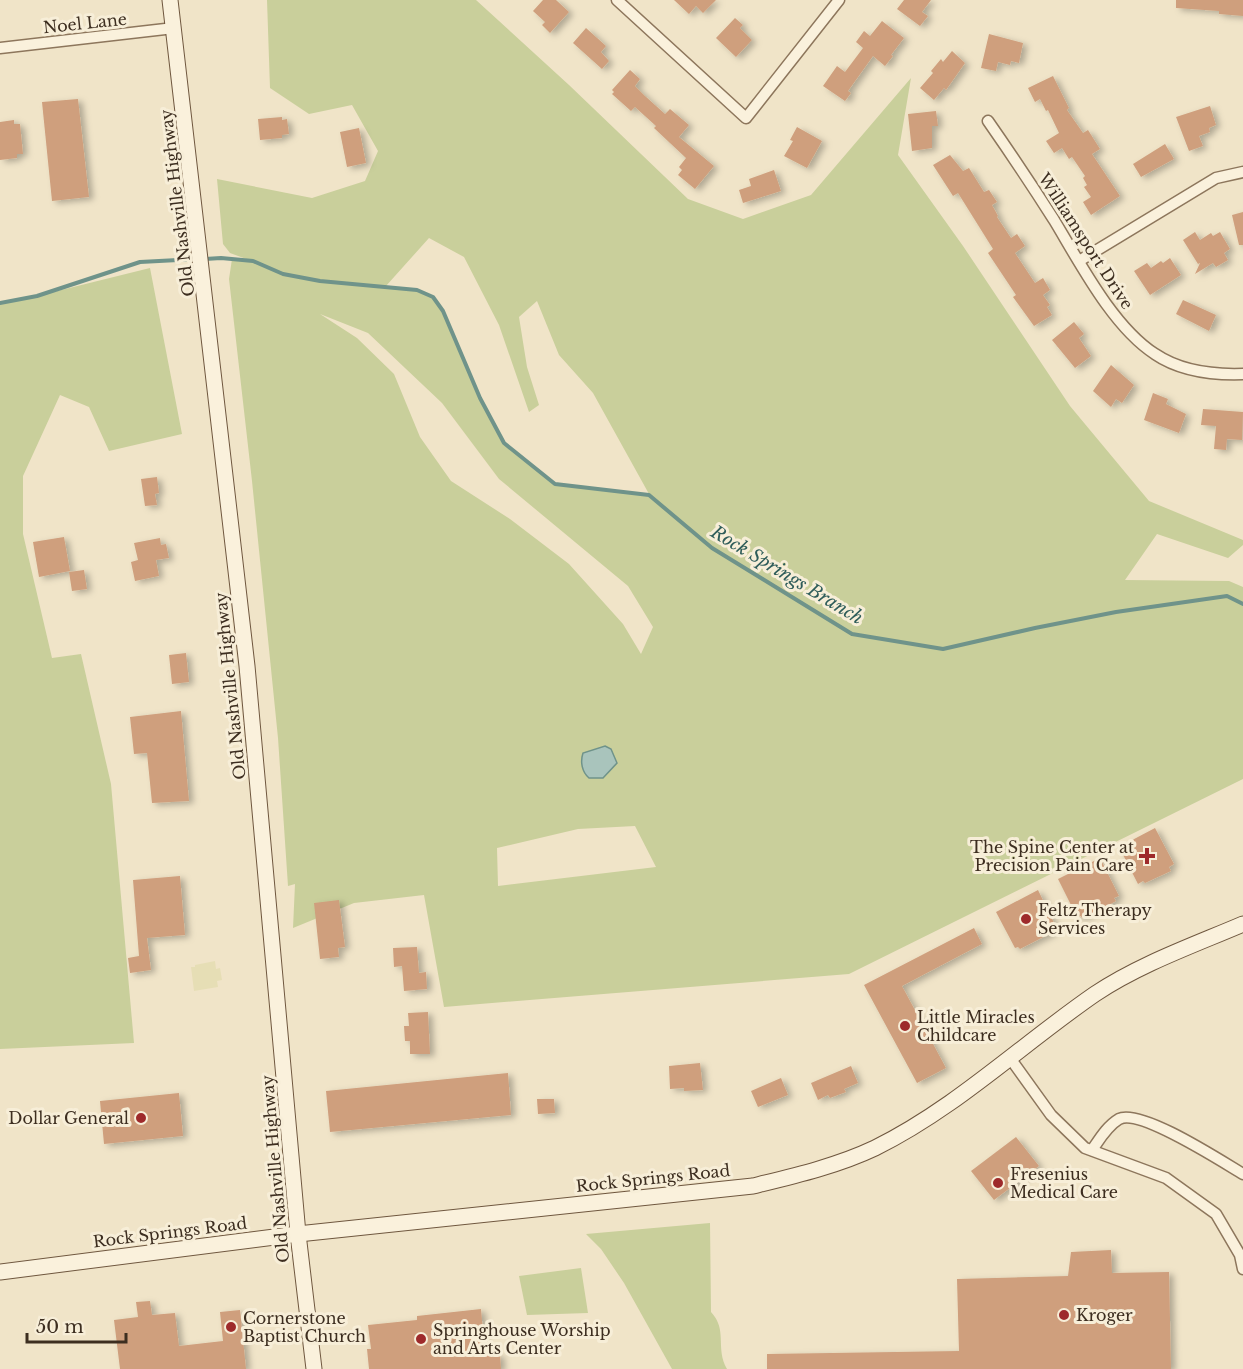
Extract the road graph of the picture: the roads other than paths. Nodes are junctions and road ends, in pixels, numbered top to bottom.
1 (170, 0) edge
2 (617, 0) edge
3 (839, 0) edge
4 (174, 28) junction
5 (0, 48) edge
6 (988, 121) dead end
7 (1243, 172) edge
8 (1079, 261) junction
9 (1243, 374) edge
10 (1243, 924) edge
11 (1010, 1058) junction
12 (1092, 1150) junction
13 (1243, 1174) edge
14 (298, 1234) junction
15 (1243, 1269) edge
16 (0, 1272) edge
17 (314, 1369) edge

1 - 4 main road, Old Nashville Highway
2 - 3 street
4 - 5 street, Noel Lane
4 - 14 main road, Old Nashville Highway
6 - 8 street, Williamsport Drive
7 - 8 street
8 - 9 street, Williamsport Drive
10 - 11 main road, Rock Springs Road
11 - 12 street
11 - 14 main road, Rock Springs Road
12 - 13 street
12 - 15 street
14 - 16 main road, Rock Springs Road
14 - 17 main road, Old Nashville Highway

